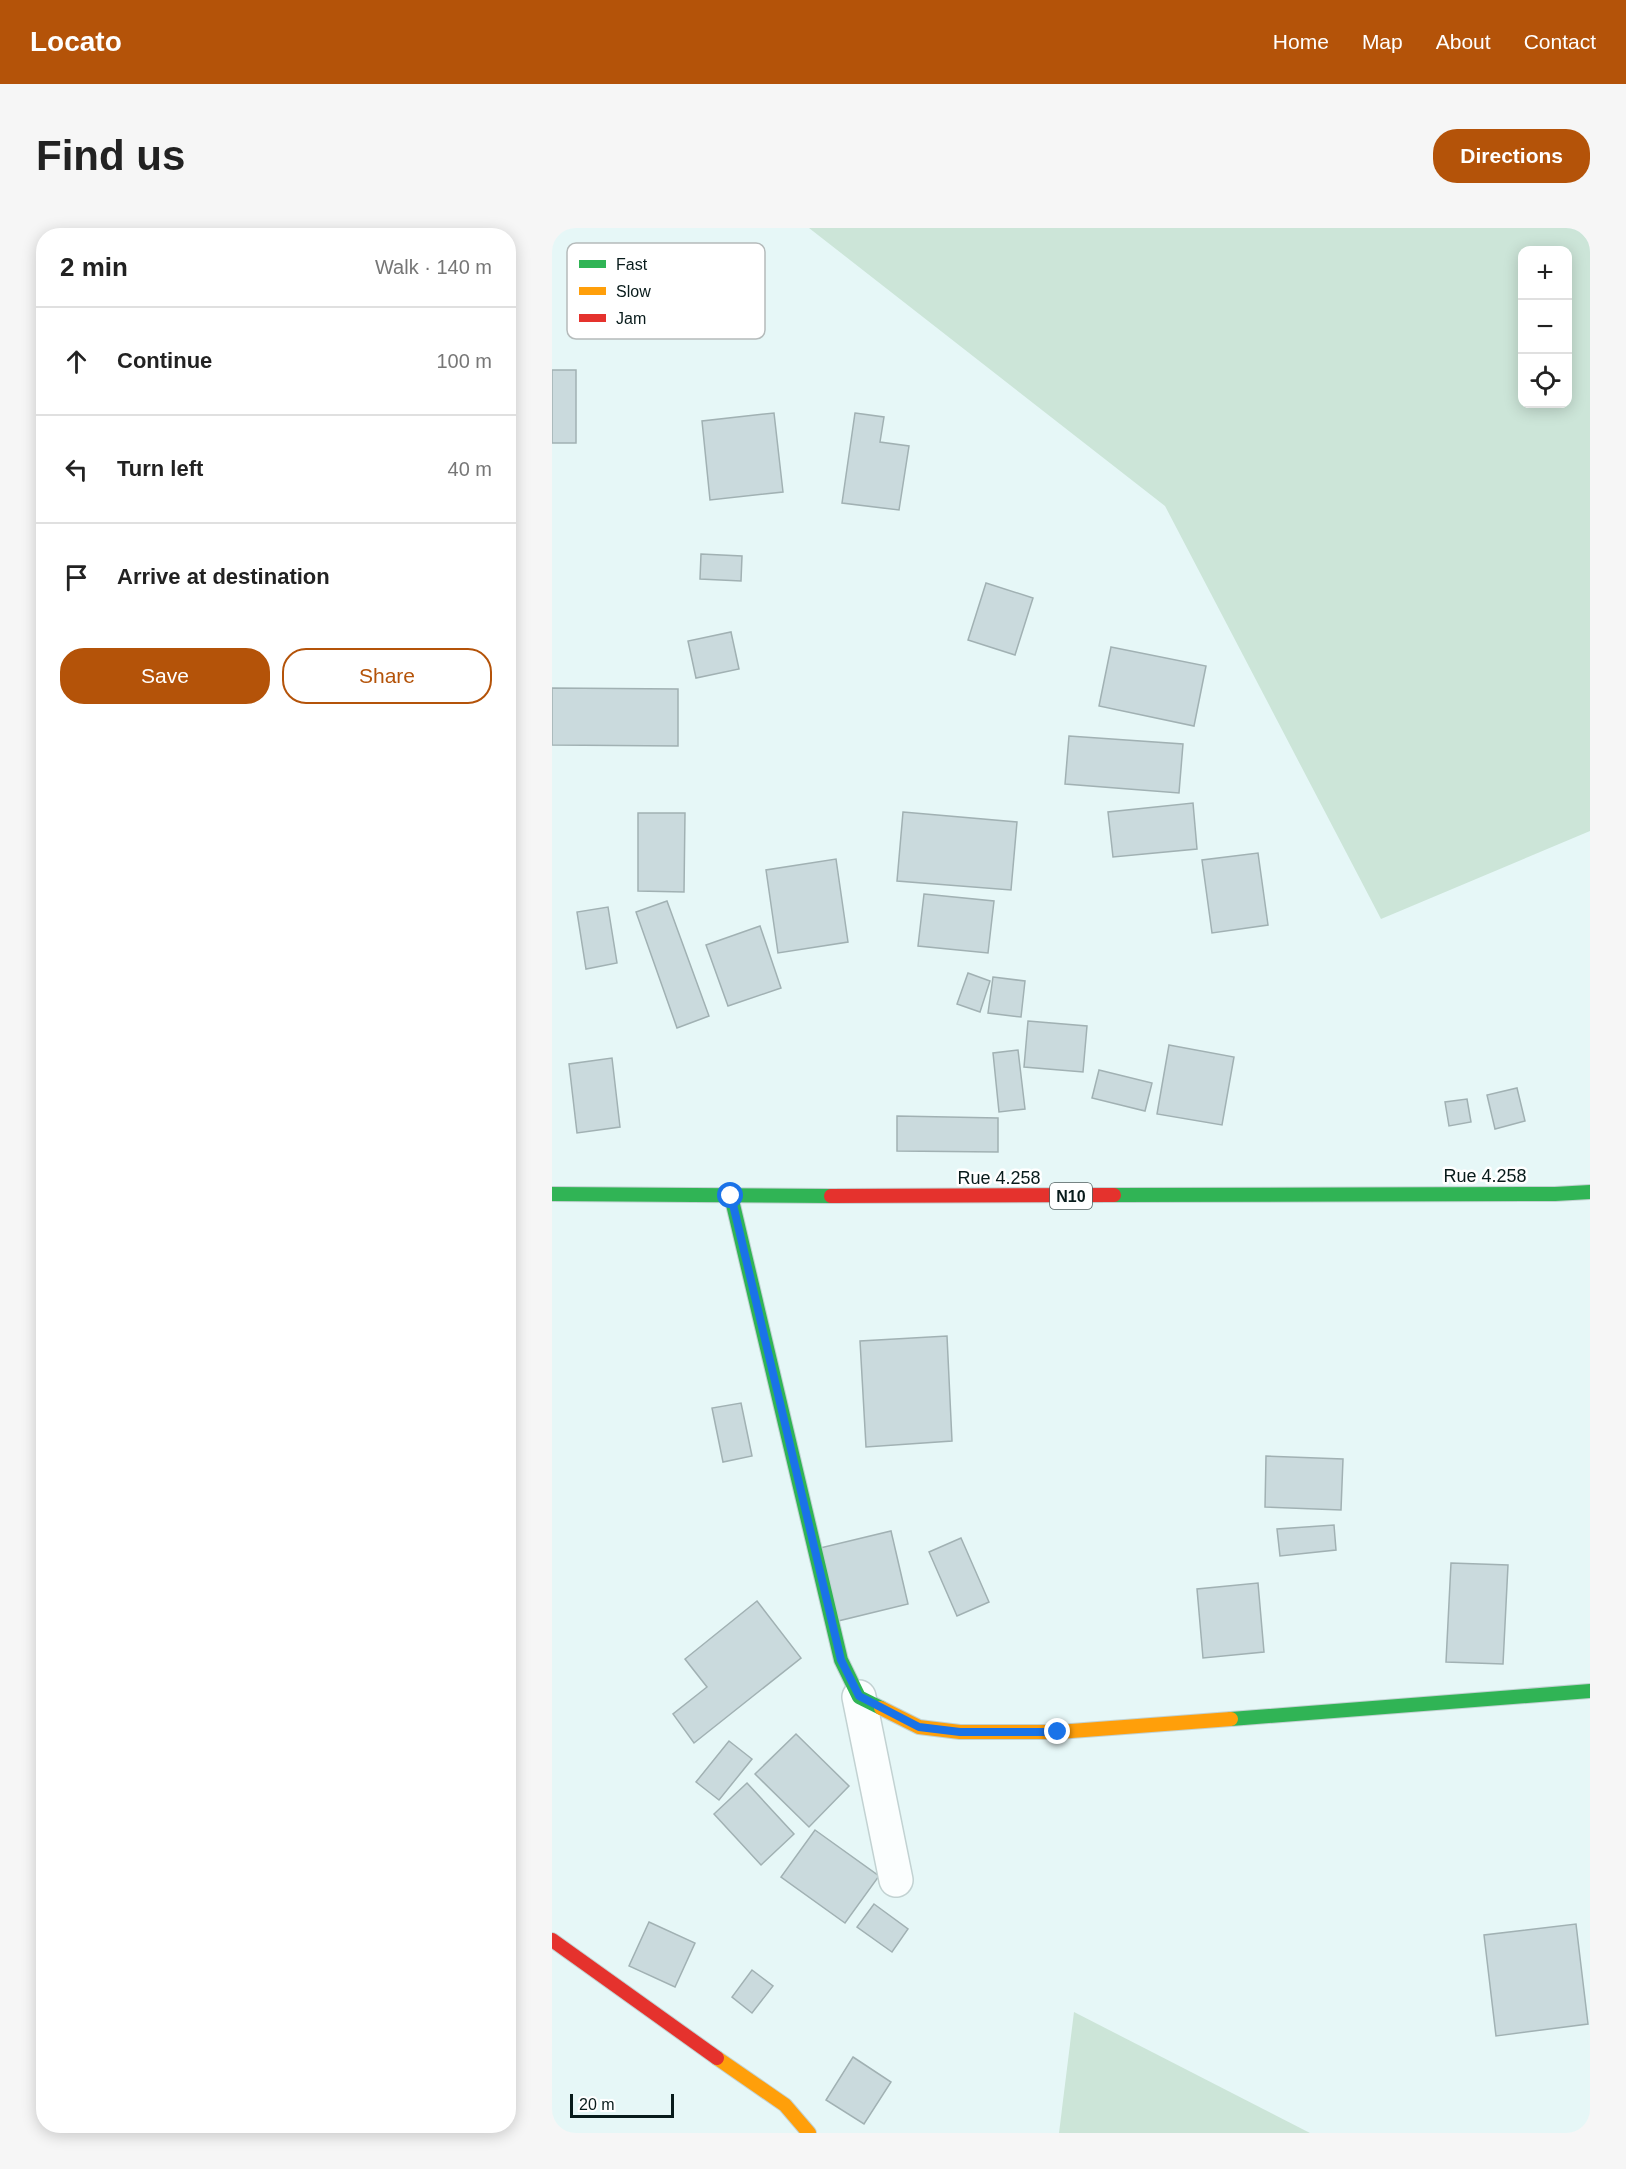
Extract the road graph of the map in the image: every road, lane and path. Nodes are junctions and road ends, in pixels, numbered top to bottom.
1 (1590, 1192) edge
2 (552, 1194) edge
3 (731, 1196) junction
4 (1590, 1691) edge
5 (859, 1696) junction
6 (896, 1880) dead end
7 (552, 1940) edge
8 (809, 2133) edge

1 - 3 main road, Rue 4.258 / N10
2 - 3 main road, Rue 4.258 / N10
3 - 5 main road
4 - 5 main road
5 - 6 street
7 - 8 main road

